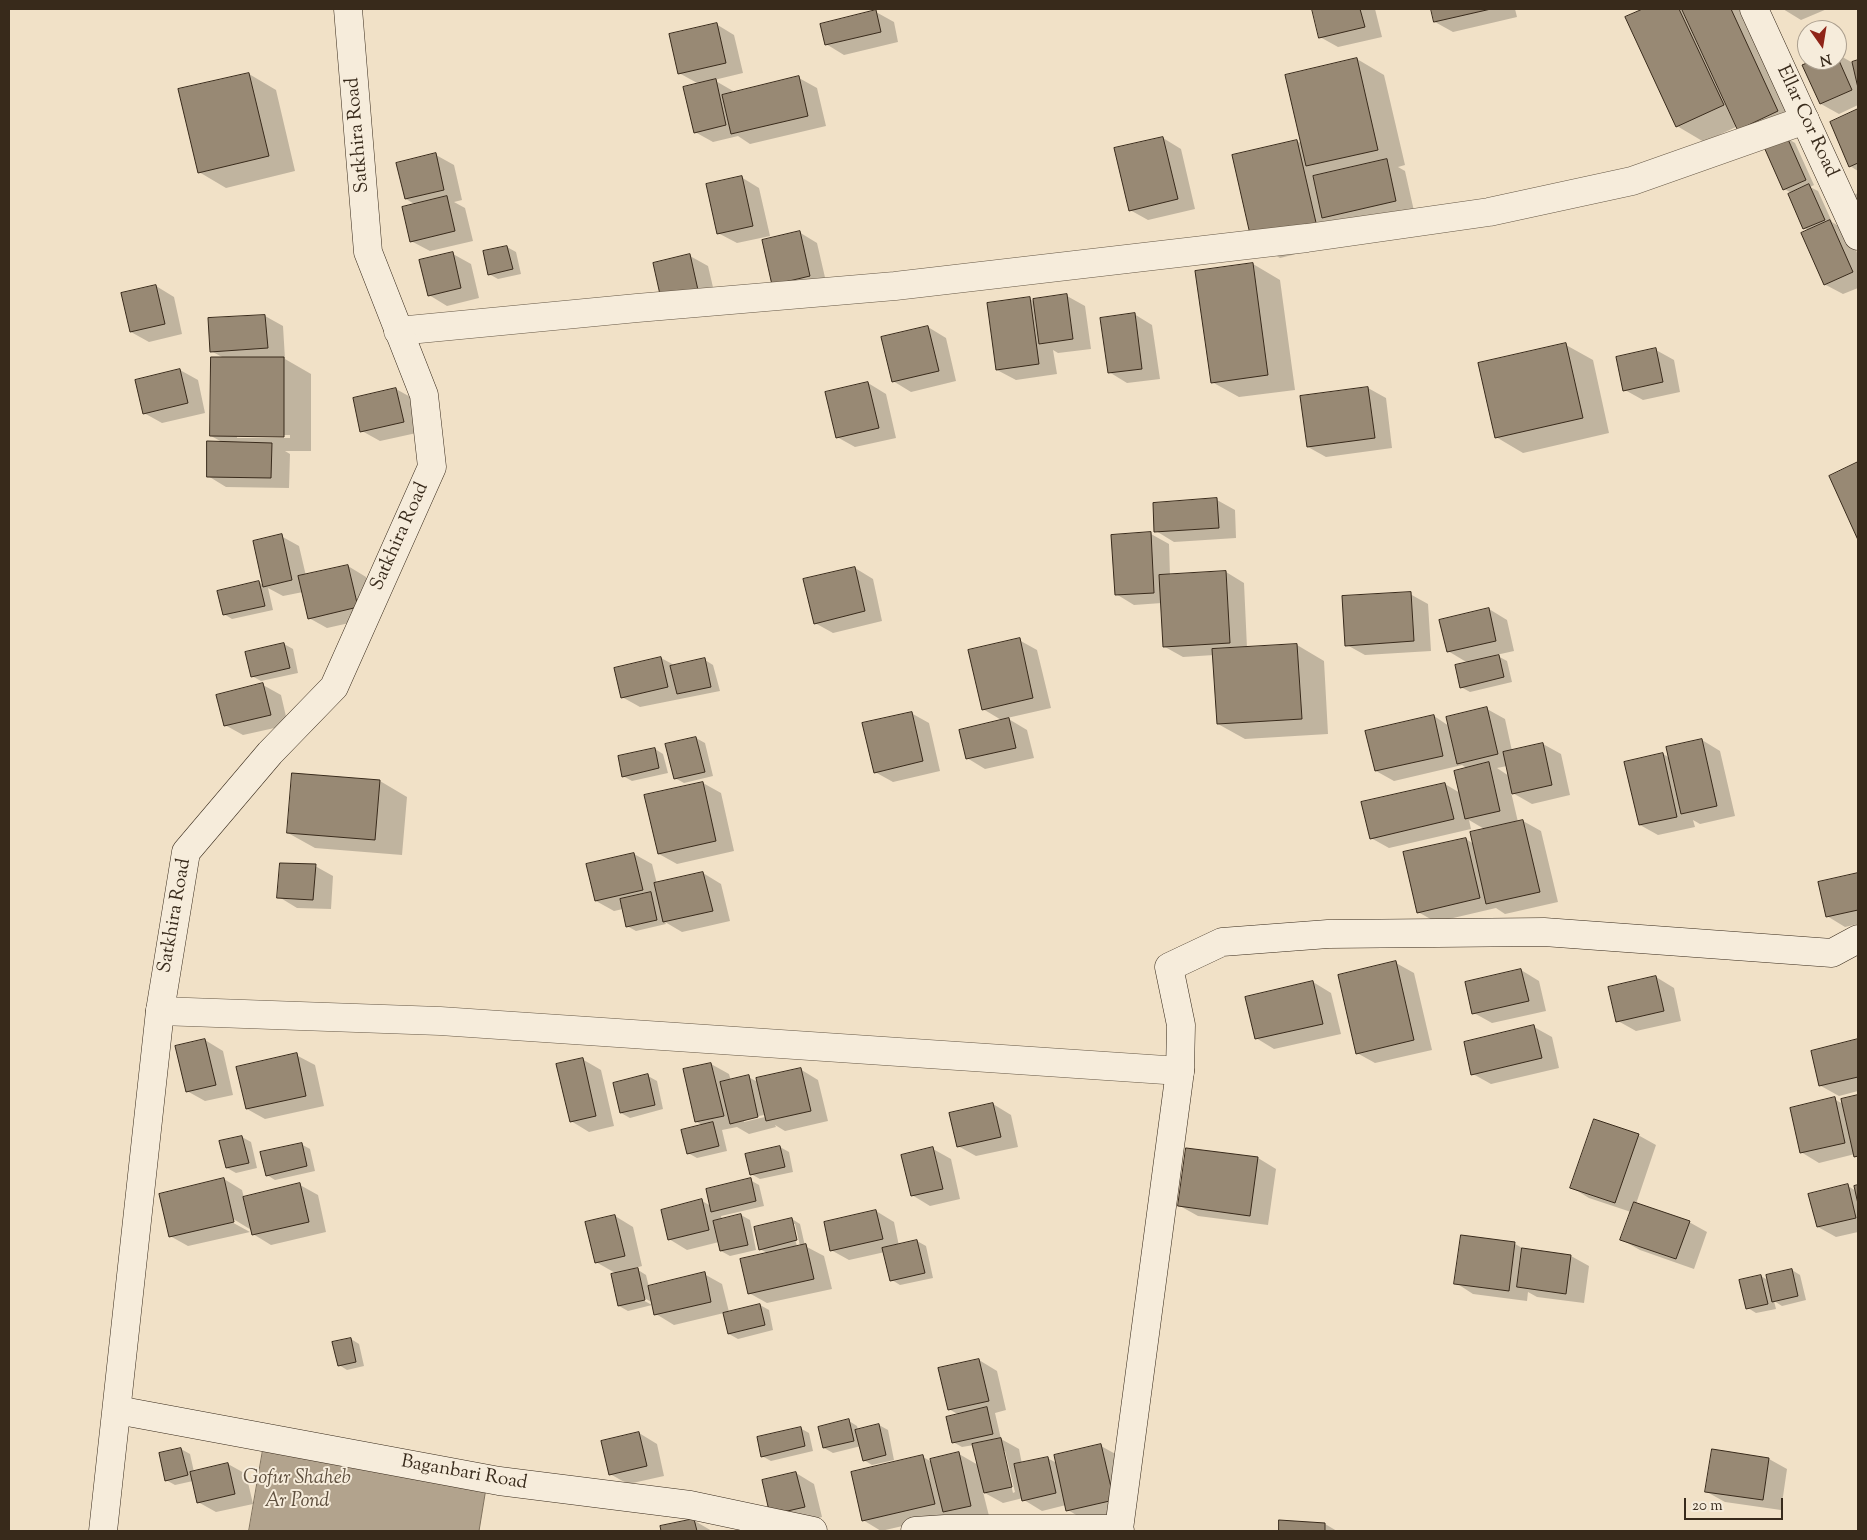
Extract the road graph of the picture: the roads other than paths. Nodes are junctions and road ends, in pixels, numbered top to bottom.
1 (348, 9) edge
2 (1754, 9) edge
3 (1805, 120) junction
4 (1858, 236) edge
5 (398, 331) junction
6 (1858, 939) edge
7 (160, 1011) junction
8 (1180, 1071) junction
9 (117, 1410) junction
10 (1120, 1530) edge
11 (103, 1531) edge
12 (813, 1531) edge
13 (915, 1531) edge

1 - 5 street, Satkhira Road
2 - 3 street, Ellar Cor Road
3 - 4 street, Ellar Cor Road
3 - 5 street
5 - 7 street, Satkhira Road
6 - 8 street
7 - 8 street
7 - 9 street, Satkhira Road
8 - 10 street
9 - 11 street, Satkhira Road
9 - 12 street, Baganbari Road
10 - 13 street

